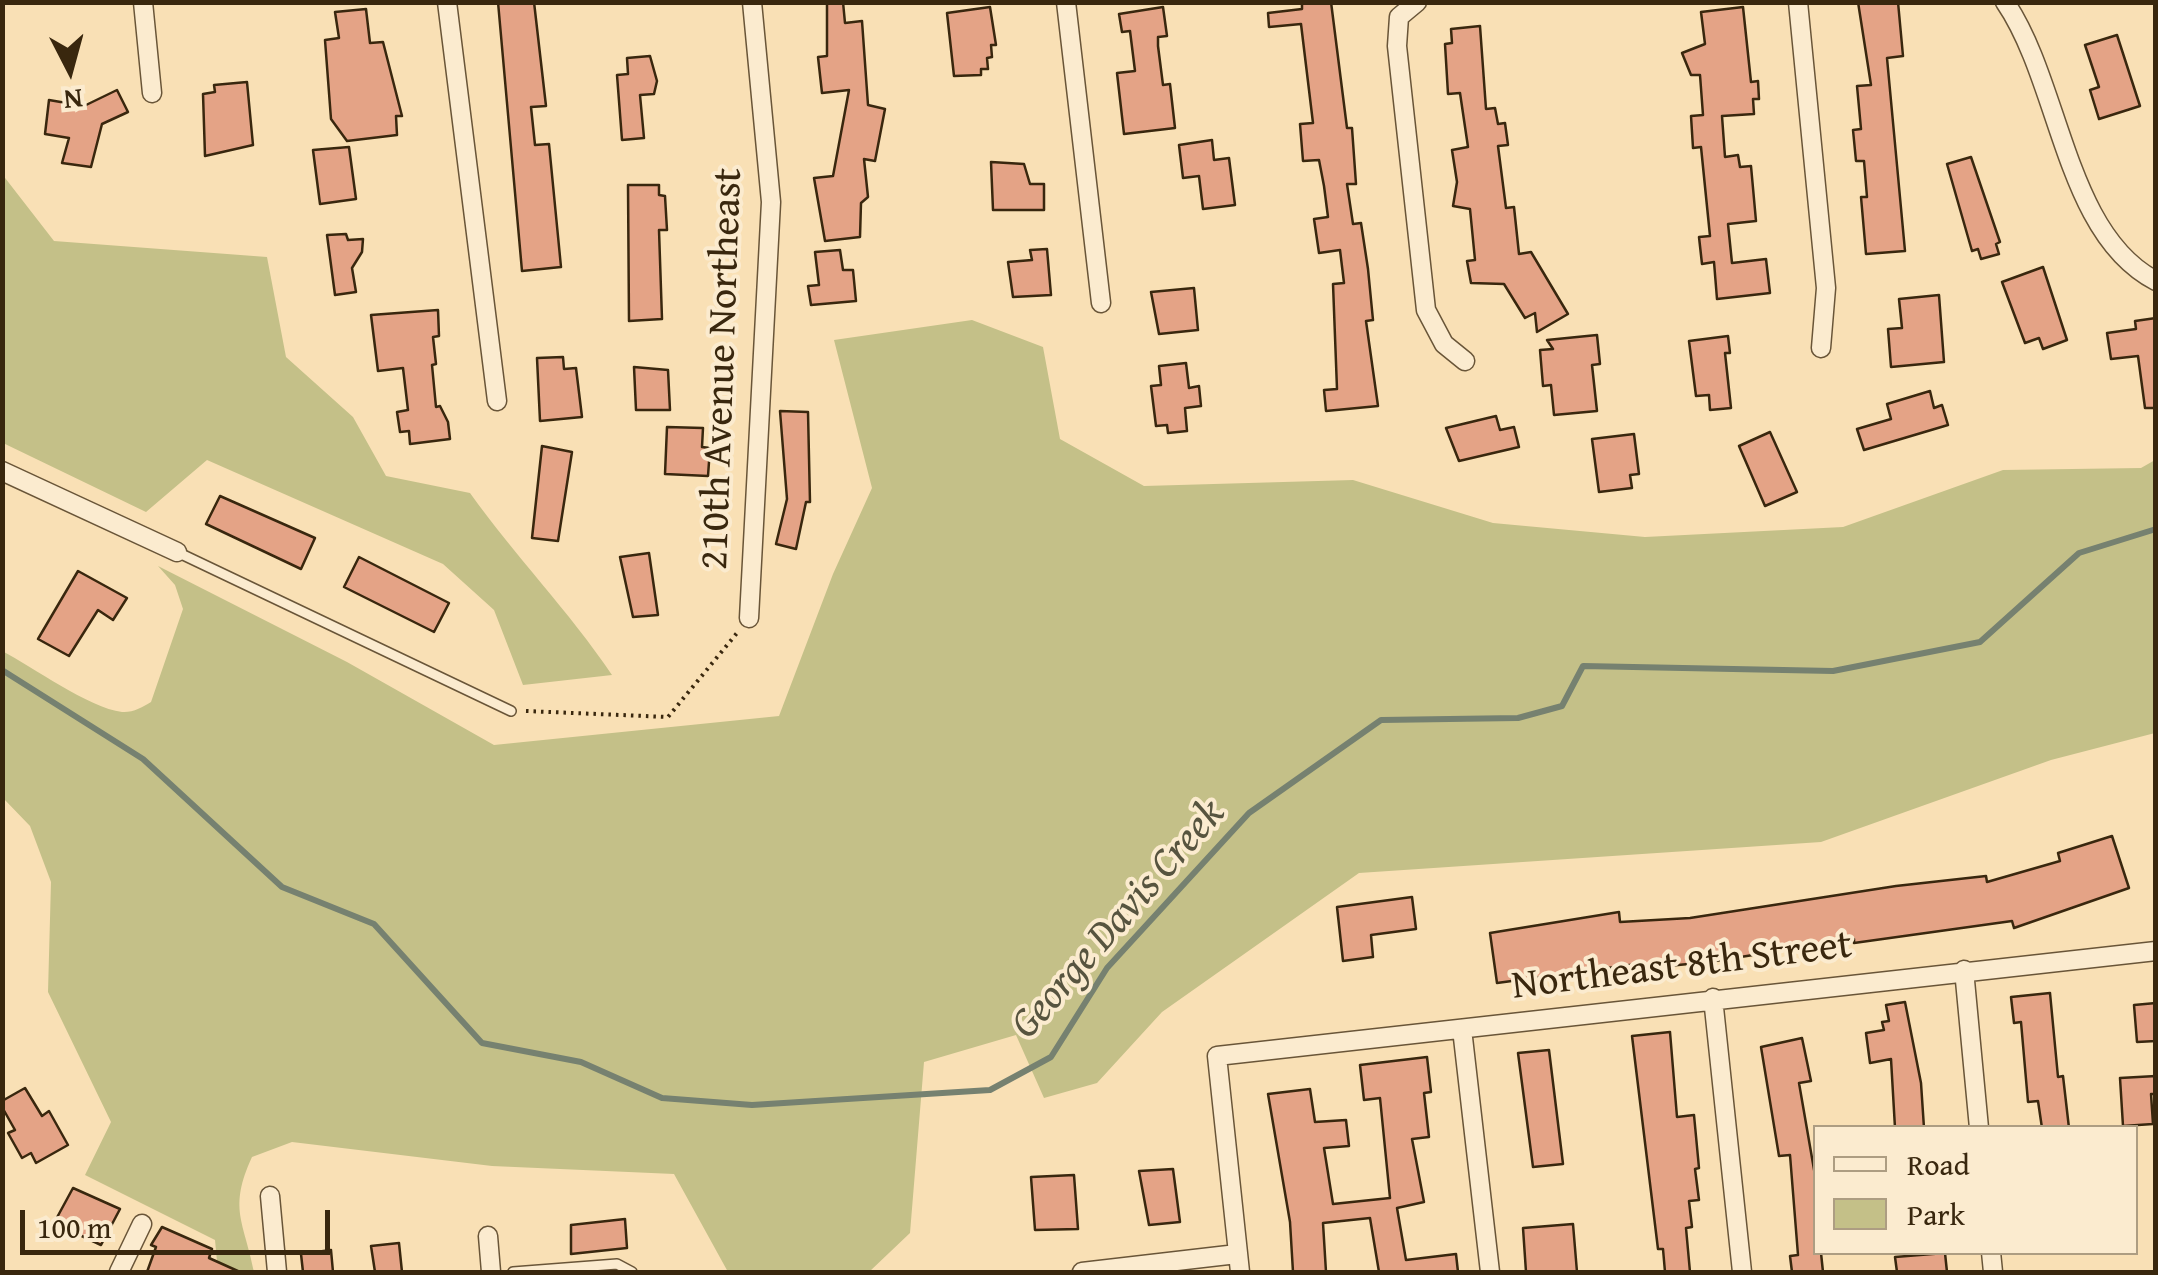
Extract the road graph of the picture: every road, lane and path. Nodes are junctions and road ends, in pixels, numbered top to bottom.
1 (143, 2) edge
2 (447, 2) edge
3 (752, 2) edge
4 (1066, 2) edge
5 (1417, 2) edge
6 (1798, 2) edge
7 (2005, 2) edge
8 (152, 93) dead end
9 (2151, 279) edge
10 (1101, 303) dead end
11 (1821, 348) dead end
12 (1465, 361) dead end
13 (497, 401) dead end
14 (2, 471) edge
15 (177, 552) joint
16 (750, 618) joint
17 (511, 711) joint
18 (2156, 951) edge
19 (1964, 970) junction
20 (1713, 998) junction
21 (1462, 1029) junction
22 (1979, 1125) edge
23 (270, 1196) dead end
24 (142, 1224) dead end
25 (488, 1236) dead end
26 (1239, 1263) edge
27 (119, 1272) edge
28 (276, 1272) edge
29 (492, 1272) edge
30 (513, 1272) edge
31 (632, 1272) edge
32 (1082, 1272) edge
33 (1490, 1272) edge
34 (1742, 1272) edge

1 - 8 street
2 - 13 street
3 - 16 street, 210th Avenue Northeast
4 - 10 street
5 - 12 street
6 - 11 street
7 - 9 street
14 - 15 street
15 - 17 lane
16 - 17 path
18 - 19 street, Northeast 8th Street
19 - 20 street, Northeast 8th Street
19 - 22 street
20 - 21 street, Northeast 8th Street
20 - 34 street
21 - 26 street, Northeast 8th Street
21 - 33 street
23 - 28 street
24 - 27 street
25 - 29 street
26 - 32 street
30 - 31 lane

